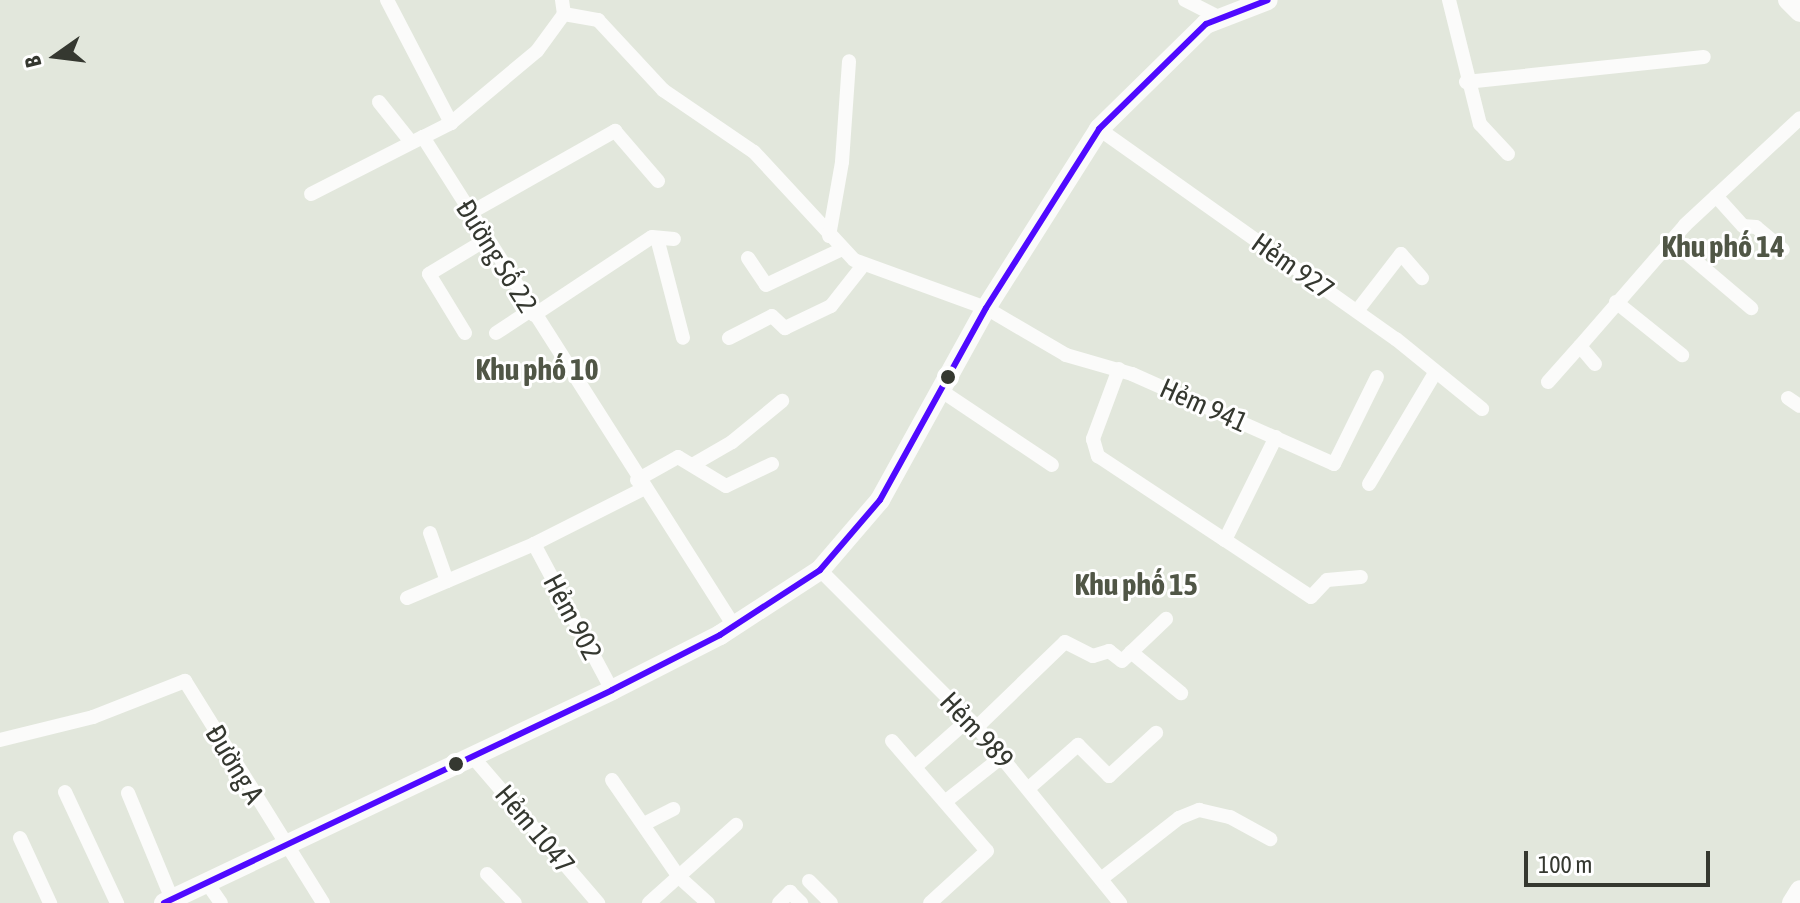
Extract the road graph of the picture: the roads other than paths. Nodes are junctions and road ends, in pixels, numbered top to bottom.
1 (387, 0) edge
2 (1185, 0) edge
3 (1268, 0) edge
4 (1449, 0) edge
5 (1788, 0) edge
6 (563, 7) edge
7 (1800, 12) edge
8 (1220, 18) junction
9 (1704, 57) dead end
10 (849, 61) dead end
11 (1466, 82) junction
12 (379, 102) dead end
13 (1800, 118) edge
14 (451, 123) junction
15 (1099, 129) junction
16 (417, 140) junction
17 (1508, 154) dead end
18 (658, 181) dead end
19 (311, 194) dead end
20 (1716, 196) junction
21 (470, 213) junction
22 (829, 236) junction
23 (657, 238) junction
24 (487, 239) junction
25 (674, 239) dead end
26 (1672, 241) junction
27 (840, 250) junction
28 (1783, 250) dead end
29 (748, 258) dead end
30 (864, 264) junction
31 (1422, 278) dead end
32 (1616, 302) junction
33 (986, 308) junction
34 (1751, 308) dead end
35 (1357, 311) junction
36 (532, 312) junction
37 (465, 333) dead end
38 (496, 333) dead end
39 (683, 338) dead end
40 (729, 338) dead end
41 (1580, 346) junction
42 (1682, 355) dead end
43 (1595, 364) dead end
44 (1119, 369) junction
45 (1435, 373) junction
46 (1377, 377) dead end
47 (1548, 382) dead end
48 (943, 392) junction
49 (782, 401) dead end
50 (1482, 409) dead end
51 (1276, 437) junction
52 (694, 464) junction
53 (772, 464) dead end
54 (1052, 465) dead end
55 (1369, 484) dead end
56 (640, 485) junction
57 (430, 533) dead end
58 (1225, 540) junction
59 (534, 544) junction
60 (820, 570) junction
61 (1361, 577) dead end
62 (447, 581) junction
63 (407, 598) dead end
64 (1166, 619) dead end
65 (734, 626) junction
66 (1131, 652) junction
67 (612, 690) junction
68 (1181, 693) dead end
69 (973, 723) junction
70 (1156, 733) dead end
71 (0, 740) edge
72 (892, 741) dead end
73 (472, 756) junction
74 (1002, 757) junction
75 (915, 767) junction
76 (612, 780) dead end
77 (1030, 787) junction
78 (65, 792) dead end
79 (128, 793) dead end
80 (946, 801) junction
81 (673, 809) dead end
82 (644, 824) junction
83 (736, 825) dead end
84 (20, 838) dead end
85 (1270, 839) dead end
86 (285, 848) junction
87 (487, 874) dead end
88 (679, 877) junction
89 (1101, 879) junction
90 (809, 881) dead end
91 (207, 883) junction
92 (1800, 890) edge
93 (168, 901) edge
94 (50, 903) edge
95 (117, 903) edge
96 (221, 903) edge
97 (323, 903) edge
98 (515, 903) edge
99 (598, 903) edge
100 (649, 903) edge
101 (708, 903) edge
102 (779, 903) edge
103 (801, 903) edge
104 (831, 903) edge
105 (930, 903) edge
106 (1120, 903) edge
107 (1792, 903) edge

1 - 14 street
2 - 8 street
3 - 8 main road
4 - 11 street
5 - 7 main road
6 - 14 street
6 - 22 street
8 - 15 main road
9 - 11 street
10 - 22 street
11 - 17 street
12 - 16 street, Đường Số 22
13 - 20 street
14 - 16 street
15 - 33 main road
15 - 35 street, Hẻm 927
16 - 19 street
16 - 21 street, Đường Số 22
18 - 21 street
20 - 26 street
20 - 28 street
21 - 24 street, Đường Số 22
22 - 27 street
23 - 25 street
23 - 36 street
23 - 39 street
24 - 36 street, Đường Số 22
24 - 37 street
26 - 32 street
26 - 34 street
27 - 29 street
27 - 30 street, Hẻm 941
30 - 33 street, Hẻm 941
30 - 40 street
31 - 35 street
32 - 41 street
32 - 42 street
33 - 44 street, Hẻm 941
33 - 48 main road
35 - 45 street, Hẻm 927
36 - 38 street
36 - 56 street, Đường Số 22
41 - 43 street
41 - 47 street
44 - 51 street, Hẻm 941
44 - 58 street
45 - 50 street, Hẻm 927
45 - 55 street
46 - 51 street, Hẻm 941
48 - 54 street
48 - 60 main road
49 - 52 street
51 - 58 street
52 - 53 street
52 - 56 street
56 - 59 street
56 - 65 street, Đường Số 22
57 - 62 street
58 - 61 street
59 - 62 street
59 - 67 street, Hẻm 902
60 - 65 main road
60 - 69 street, Hẻm 989
62 - 63 street
64 - 66 street
65 - 67 main road
66 - 68 street
66 - 69 street
67 - 73 main road
69 - 74 street, Hẻm 989
69 - 75 street
70 - 77 street
71 - 86 street, Đường A
72 - 75 street
73 - 86 main road
73 - 99 street, Hẻm 1047
74 - 77 street, Hẻm 989
74 - 80 street
75 - 80 street
76 - 82 street
77 - 89 street, Hẻm 989
78 - 95 street
79 - 93 street
80 - 105 street
81 - 82 street
82 - 88 street
83 - 88 street
84 - 94 street
85 - 89 street
86 - 91 main road
86 - 97 street, Đường A
87 - 98 street
88 - 100 street
88 - 101 street
89 - 106 street, Hẻm 989
90 - 104 street
91 - 93 main road
91 - 96 street
92 - 107 main road
102 - 103 street

